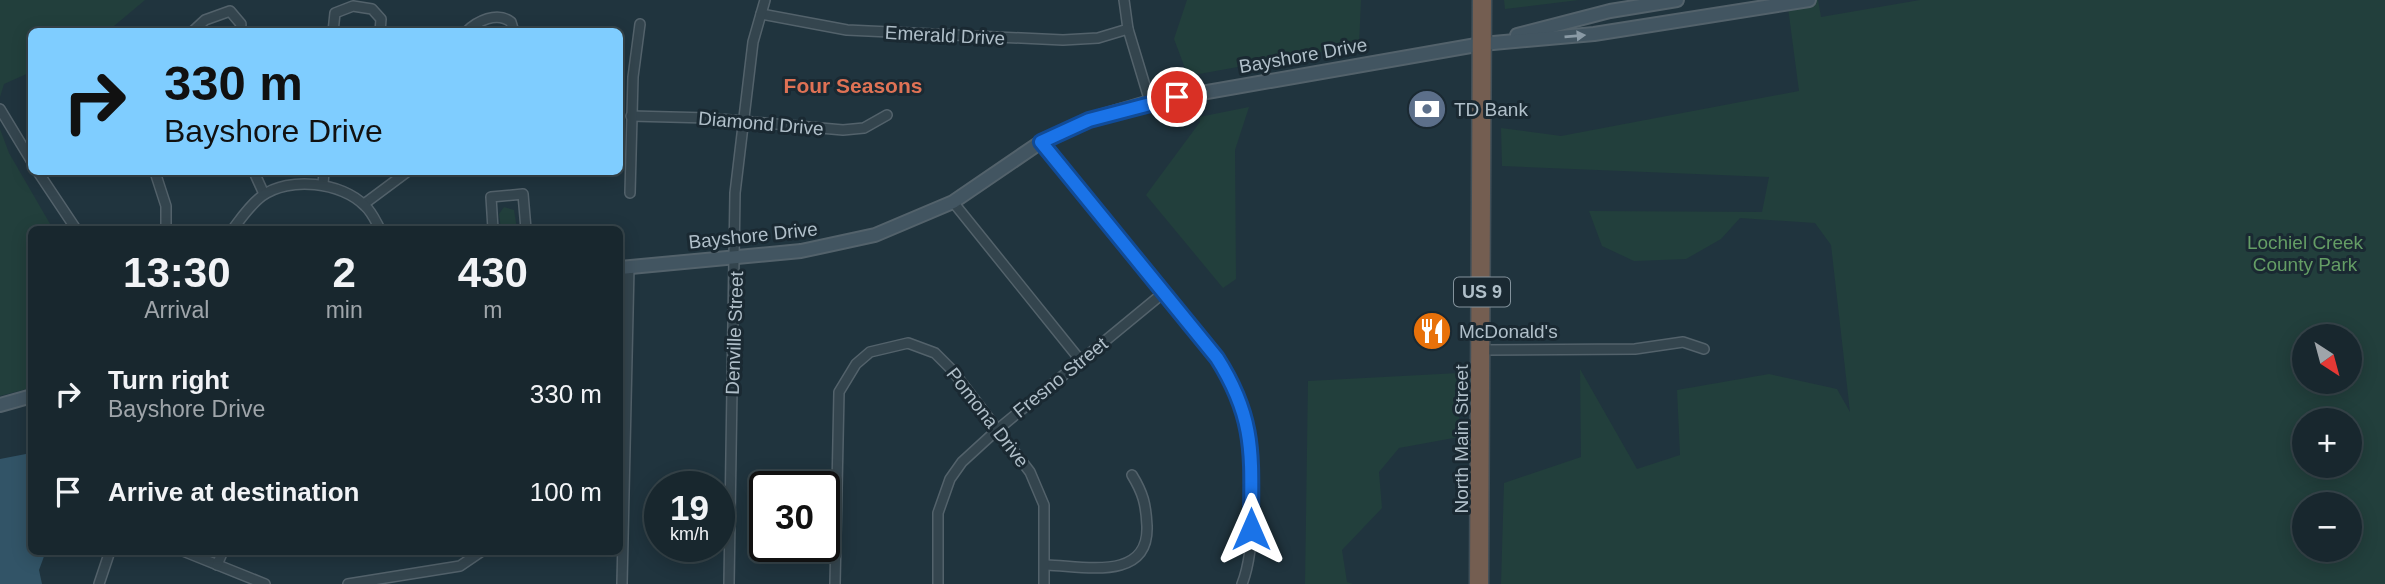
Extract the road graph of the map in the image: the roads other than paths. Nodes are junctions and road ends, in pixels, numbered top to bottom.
1 (765, 0) edge
2 (1124, 0) edge
3 (1482, 0) edge
4 (1677, 0) edge
5 (1809, 0) edge
6 (761, 15) junction
7 (640, 24) dead end
8 (196, 28) edge
9 (240, 28) edge
10 (333, 28) edge
11 (380, 28) edge
12 (470, 28) edge
13 (512, 28) edge
14 (1128, 30) junction
15 (1482, 44) junction
16 (1150, 102) junction
17 (0, 109) edge
18 (887, 115) dead end
19 (631, 116) junction
20 (744, 121) junction
21 (1041, 142) junction
22 (28, 155) edge
23 (40, 175) edge
24 (156, 175) edge
25 (255, 175) edge
26 (324, 175) edge
27 (403, 175) edge
28 (323, 184) junction
29 (631, 192) dead end
30 (264, 194) junction
31 (953, 202) junction
32 (364, 204) junction
33 (74, 226) edge
34 (166, 226) edge
35 (235, 226) edge
36 (378, 226) edge
37 (493, 226) edge
38 (526, 226) edge
39 (736, 257) junction
40 (624, 267) edge
41 (1161, 294) junction
42 (1704, 349) dead end
43 (1482, 350) junction
44 (1081, 361) junction
45 (623, 386) edge
46 (28, 397) edge
47 (0, 405) edge
48 (997, 429) junction
49 (1132, 475) dead end
50 (109, 555) edge
51 (193, 555) edge
52 (221, 555) edge
53 (476, 555) edge
54 (622, 555) edge
55 (217, 565) junction
56 (1046, 565) junction
57 (99, 584) edge
58 (265, 584) edge
59 (348, 584) edge
60 (622, 584) edge
61 (729, 584) edge
62 (835, 584) edge
63 (938, 584) edge
64 (1044, 584) edge
65 (1242, 584) edge
66 (1479, 584) edge

1 - 6 street, Denville Street
2 - 14 street
3 - 15 highway, North Main Street / US 9
4 - 15 street
15 -> 5 street
6 - 14 street, Emerald Drive
6 - 20 street, Denville Street
7 - 19 street
8 - 9 street
10 - 11 street
12 - 13 street
14 - 16 street
15 - 16 street, Bayshore Drive
15 - 43 highway, North Main Street / US 9
16 - 21 street, Bayshore Drive
17 - 22 street
18 - 20 street, Diamond Drive
19 - 20 street, Diamond Drive
19 - 29 street
20 - 39 street, Denville Street
21 - 31 street, Bayshore Drive
21 - 41 street
23 - 33 street
24 - 34 street
25 - 30 street
26 - 28 street
27 - 32 street
28 - 30 street
28 - 32 street
30 - 35 street
31 - 39 street, Bayshore Drive
31 - 44 street
32 - 36 street
37 - 38 street
39 - 40 street, Bayshore Drive
39 - 61 street, Denville Street
40 - 45 street
41 - 44 street, Fresno Street
41 - 65 street
42 - 43 street
43 - 66 highway, North Main Street / US 9
44 - 48 street, Fresno Street
46 - 47 street
48 - 56 street, Pomona Drive
48 - 62 street, Pomona Drive
48 - 63 street, Fresno Street
49 - 56 street
50 - 57 street
51 - 55 street
52 - 55 street
53 - 59 street
54 - 60 street
55 - 58 street
56 - 64 street, Pomona Drive

